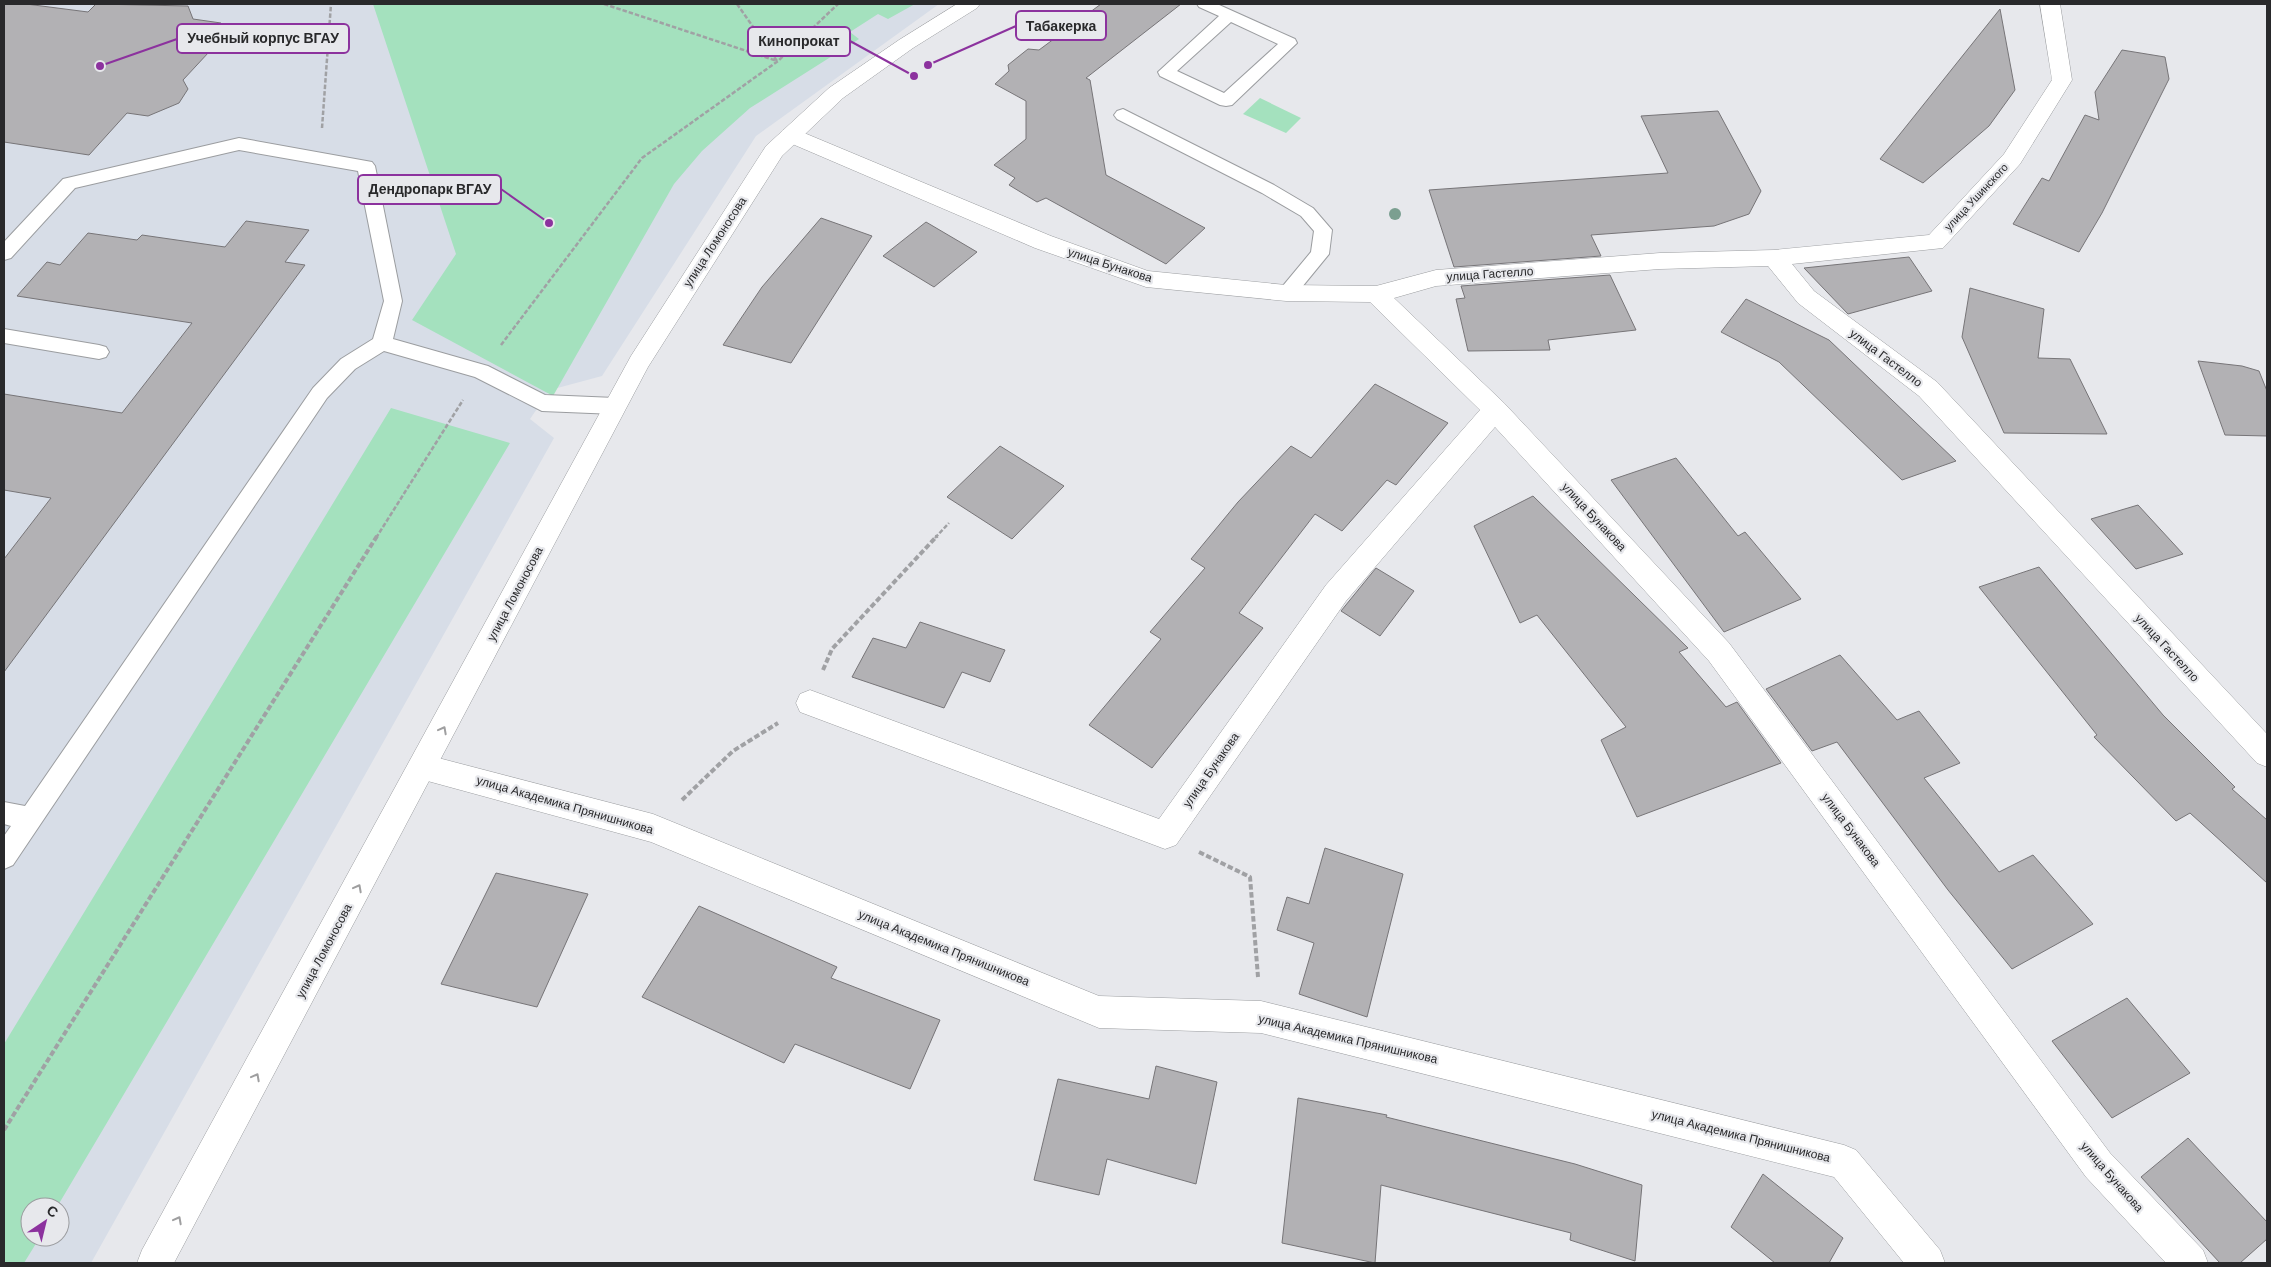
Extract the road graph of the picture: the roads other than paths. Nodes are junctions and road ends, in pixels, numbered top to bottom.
1 (970, 4) edge
2 (1205, 4) edge
3 (2050, 4) edge
4 (1230, 15) junction
5 (1123, 115) dead end
6 (790, 135) junction
7 (4, 254) edge
8 (1774, 258) junction
9 (1286, 293) junction
10 (1376, 294) junction
11 (4, 336) edge
12 (382, 344) junction
13 (99, 352) dead end
14 (615, 406) junction
15 (1495, 410) junction
16 (810, 704) road end
17 (2267, 754) edge
18 (423, 767) junction
19 (4, 813) edge
20 (30, 818) junction
21 (4, 857) edge
22 (155, 1263) edge
23 (1927, 1263) edge
24 (2190, 1263) edge

1 - 6 street, улица Ломоносова
2 - 4 lane
3 - 8 street, улица Ушинского
4 - 4 lane
5 - 9 lane
6 - 9 street, улица Бунакова
6 - 14 street, улица Ломоносова
7 - 12 lane
8 - 10 street, улица Гастелло
8 - 17 street, улица Гастелло
9 - 10 street, улица Бунакова
10 - 15 street, улица Бунакова
11 - 13 lane
12 - 14 lane
12 - 20 lane
18 -> 14 street, улица Ломоносова
15 - 16 street, улица Бунакова
15 - 24 street, улица Бунакова
22 -> 18 street, улица Ломоносова
18 - 23 street, улица Академика Прянишникова
19 - 20 lane
20 - 21 lane

